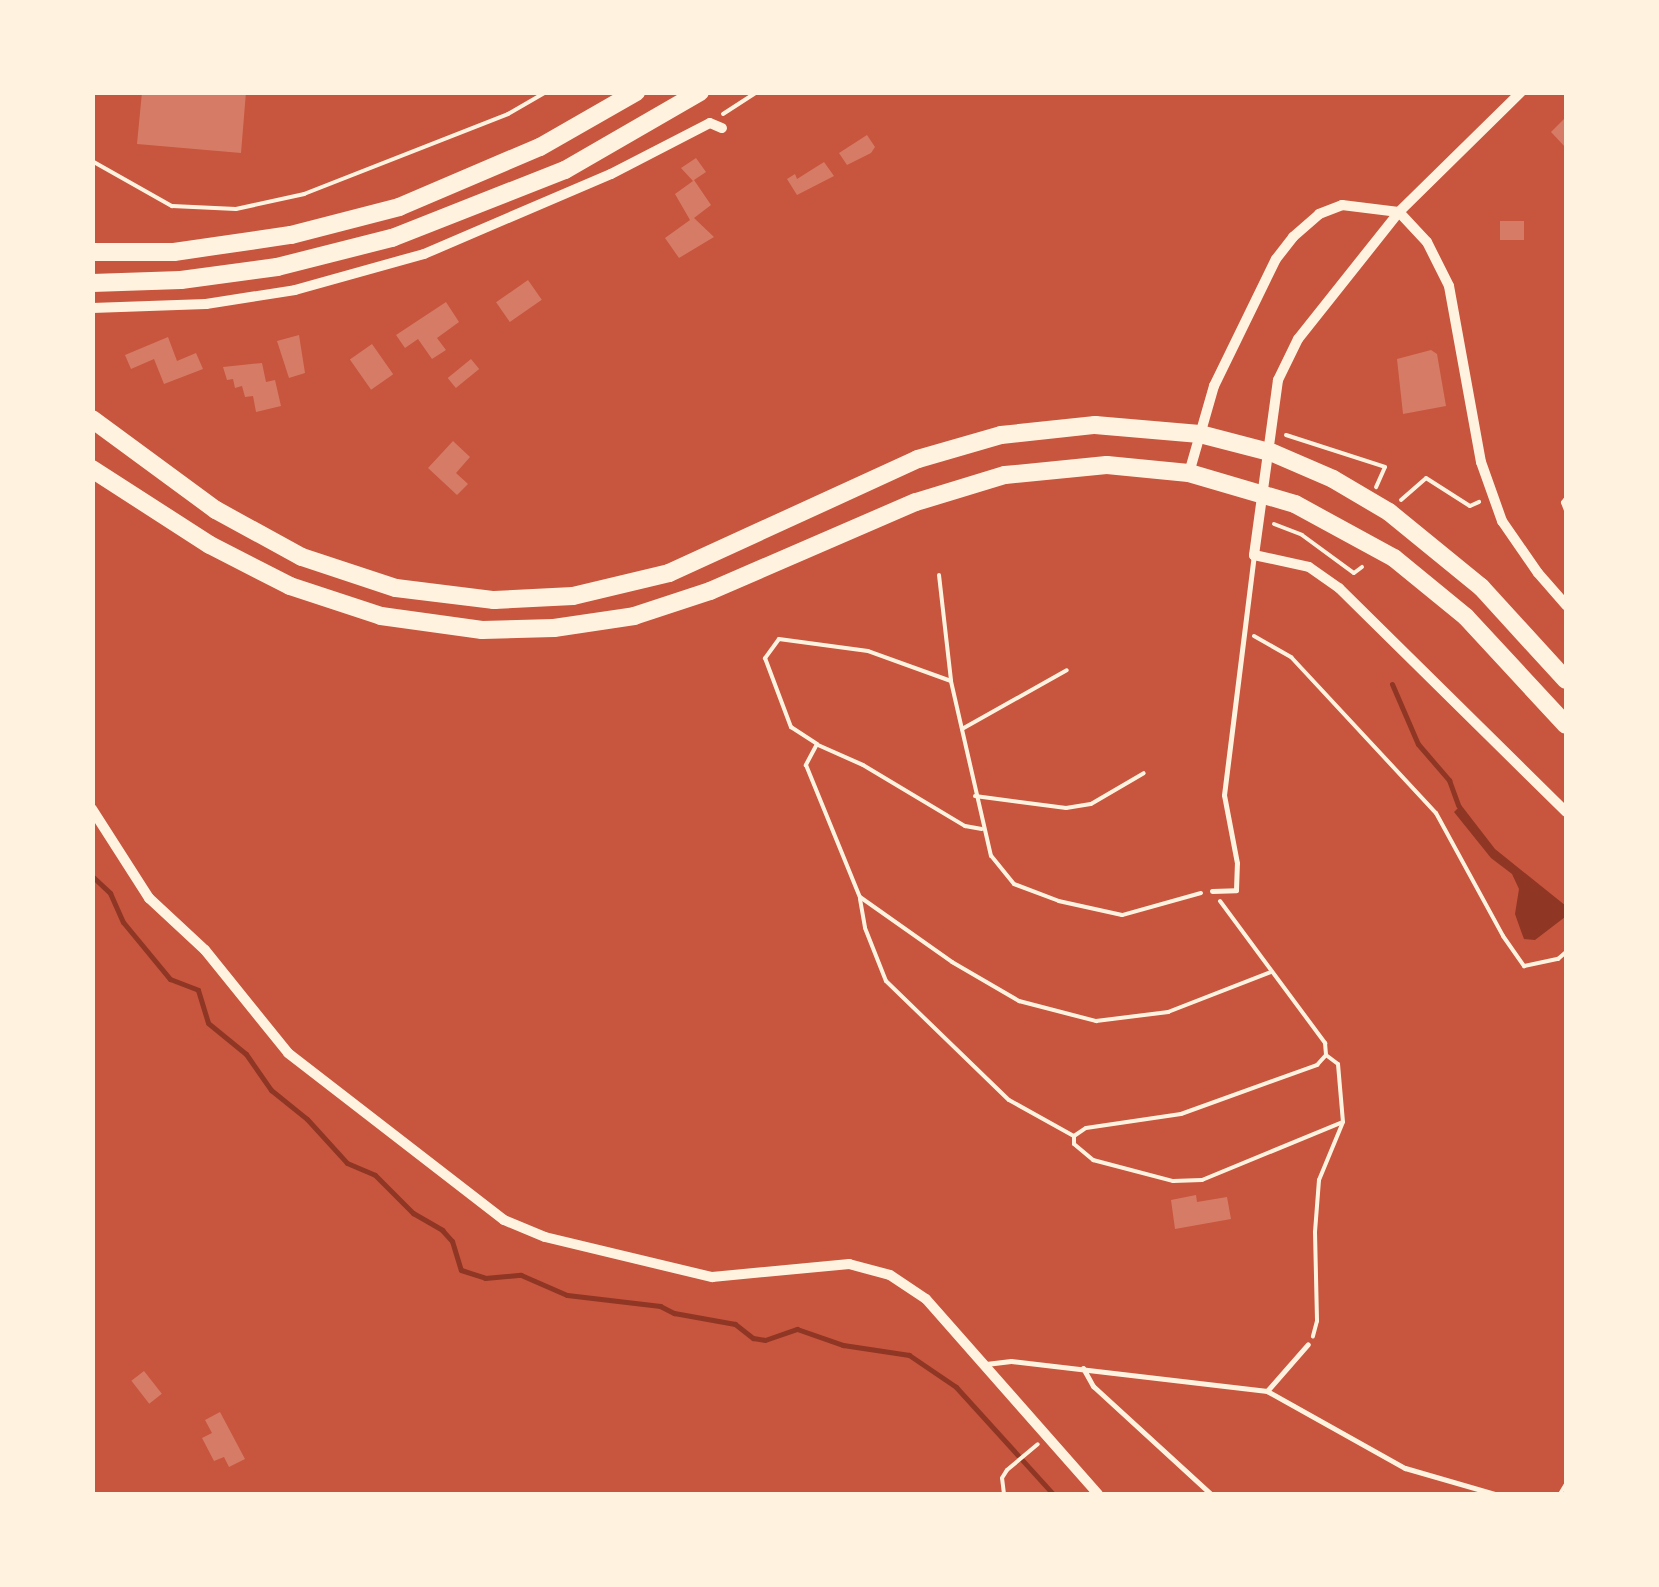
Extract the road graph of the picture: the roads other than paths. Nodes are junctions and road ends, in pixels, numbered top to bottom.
1 (636, 92) edge
2 (700, 92) edge
3 (1522, 92) edge
4 (722, 128) dead end
5 (1399, 212) junction
6 (92, 252) edge
7 (92, 282) edge
8 (92, 308) edge
9 (92, 420) edge
10 (1200, 434) junction
11 (92, 469) edge
12 (1189, 473) junction
13 (1566, 498) edge
14 (1566, 510) edge
15 (1254, 555) junction
16 (1566, 604) edge
17 (1566, 680) edge
18 (1566, 726) edge
19 (92, 809) edge
20 (1566, 812) edge
21 (1212, 891) road end
22 (1308, 1344) road end
23 (983, 1364) junction
24 (1083, 1368) junction
25 (1267, 1390) junction
26 (1098, 1494) edge
27 (1211, 1494) edge
28 (1495, 1494) edge

1 - 6 main road
2 - 7 main road
3 - 5 street
4 - 8 street
5 - 10 street
5 - 15 street
5 - 16 street
9 - 10 main road
10 - 12 street
10 - 17 main road
11 - 12 main road
12 - 18 main road
13 - 14 lane
15 - 20 street
15 - 21 lane
19 - 23 street
22 - 25 lane
23 - 24 lane
23 - 26 street
24 - 25 lane
24 - 27 lane
25 - 28 lane

